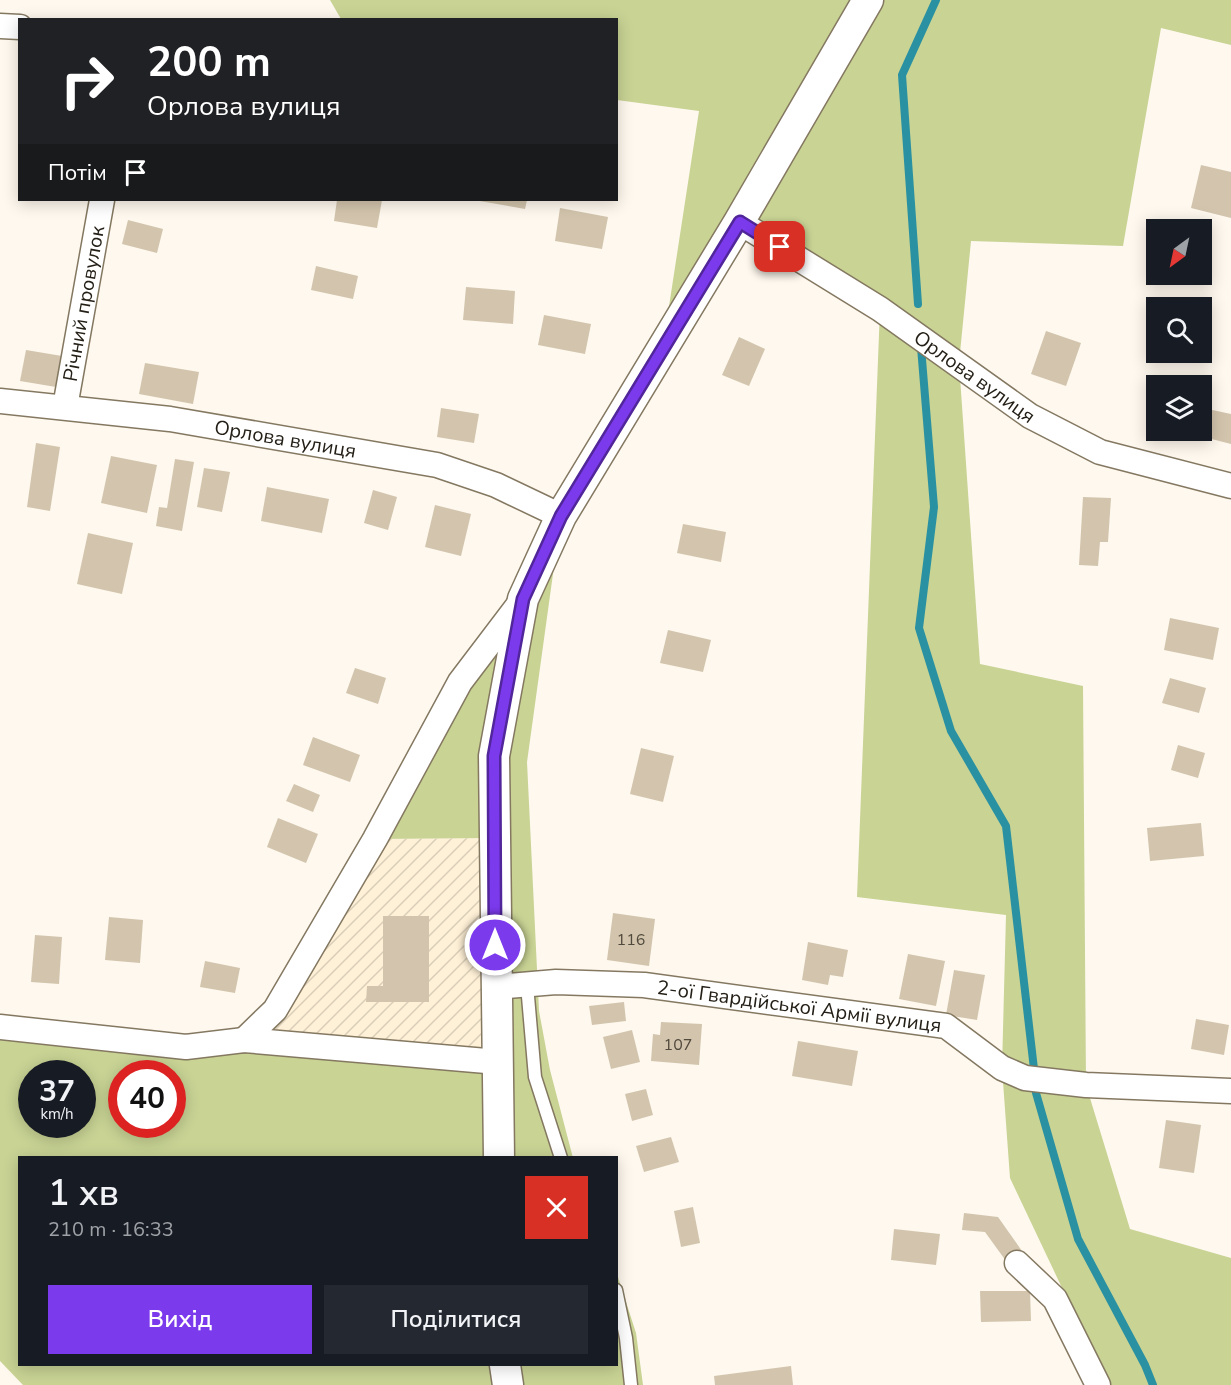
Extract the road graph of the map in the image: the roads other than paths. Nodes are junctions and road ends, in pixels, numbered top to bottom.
1 (868, 0) edge
2 (0, 26) edge
3 (18, 27) edge
4 (102, 201) edge
5 (740, 222) junction
6 (0, 401) edge
7 (65, 407) junction
8 (1231, 486) edge
9 (561, 516) junction
10 (523, 599) junction
11 (527, 984) junction
12 (495, 987) junction
13 (0, 1027) edge
14 (244, 1040) junction
15 (498, 1062) junction
16 (1231, 1091) edge
17 (499, 1156) edge
18 (560, 1156) edge
19 (1017, 1263) dead end
20 (618, 1300) edge
21 (505, 1366) edge
22 (508, 1385) edge
23 (631, 1385) edge
24 (1098, 1385) edge

1 - 5 street
2 - 3 street
4 - 7 street, Річний провулок
5 - 8 street, Орлова вулиця
5 - 9 street
6 - 7 street, Орлова вулиця
7 - 9 street, Орлова вулиця
9 - 10 street
10 - 12 street
10 - 14 street
11 - 12 street, 2-ої Гвардійської Армії вулиця
11 - 16 street, 2-ої Гвардійської Армії вулиця
11 - 18 lane
12 - 15 street
13 - 14 street
14 - 15 street
15 - 17 street
19 - 24 street
20 - 23 lane
21 - 22 street

